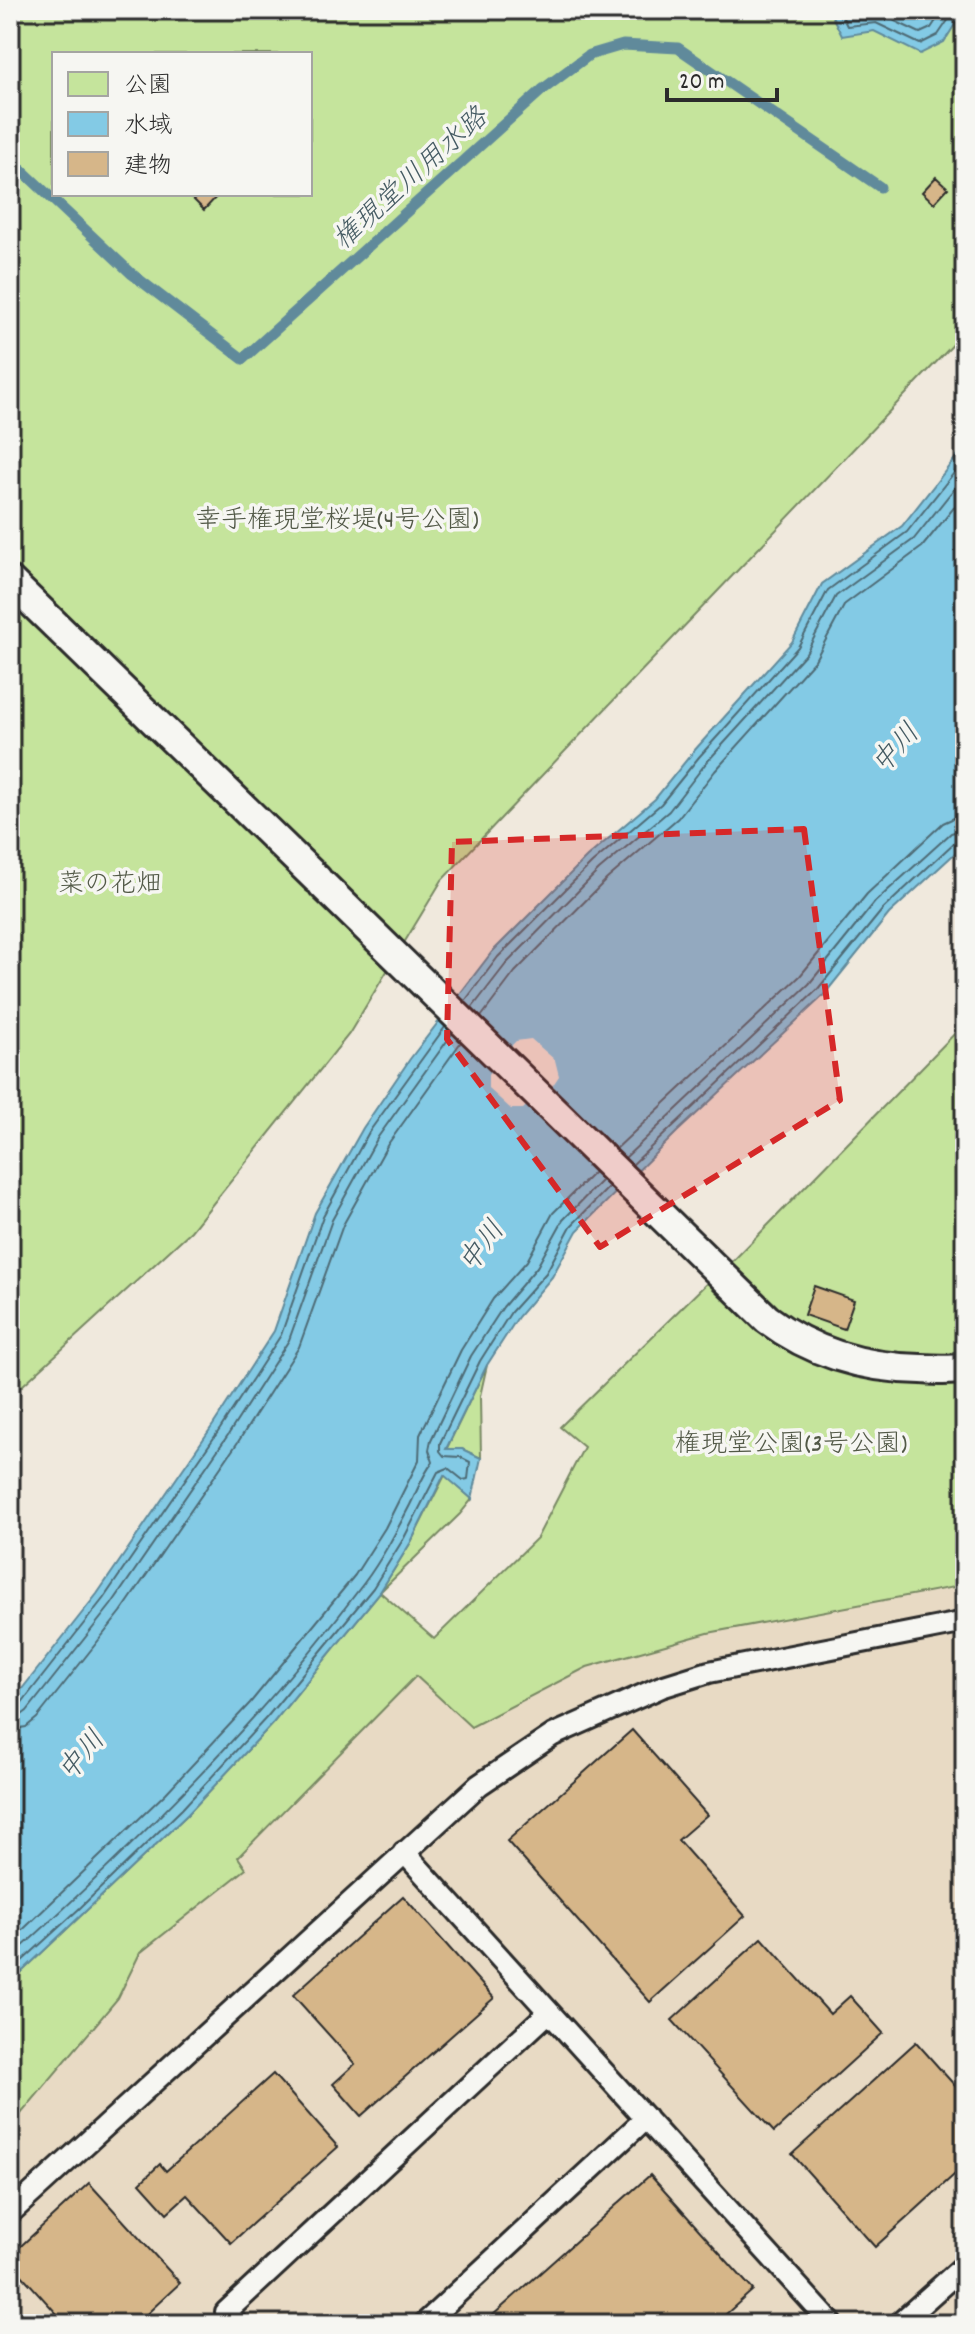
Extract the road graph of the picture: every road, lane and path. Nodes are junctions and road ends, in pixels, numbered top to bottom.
1 (10, 581) edge
2 (965, 1368) edge
3 (965, 1622) edge
4 (404, 1852) junction
5 (549, 2012) junction
6 (646, 2118) junction
7 (10, 2213) edge
8 (965, 2265) edge
9 (237, 2324) edge
10 (424, 2324) edge
11 (832, 2324) edge
12 (899, 2324) edge

1 - 2 street
3 - 4 lane
4 - 5 lane
4 - 7 lane
5 - 6 lane
5 - 9 lane
6 - 10 lane
6 - 11 lane
8 - 12 lane

